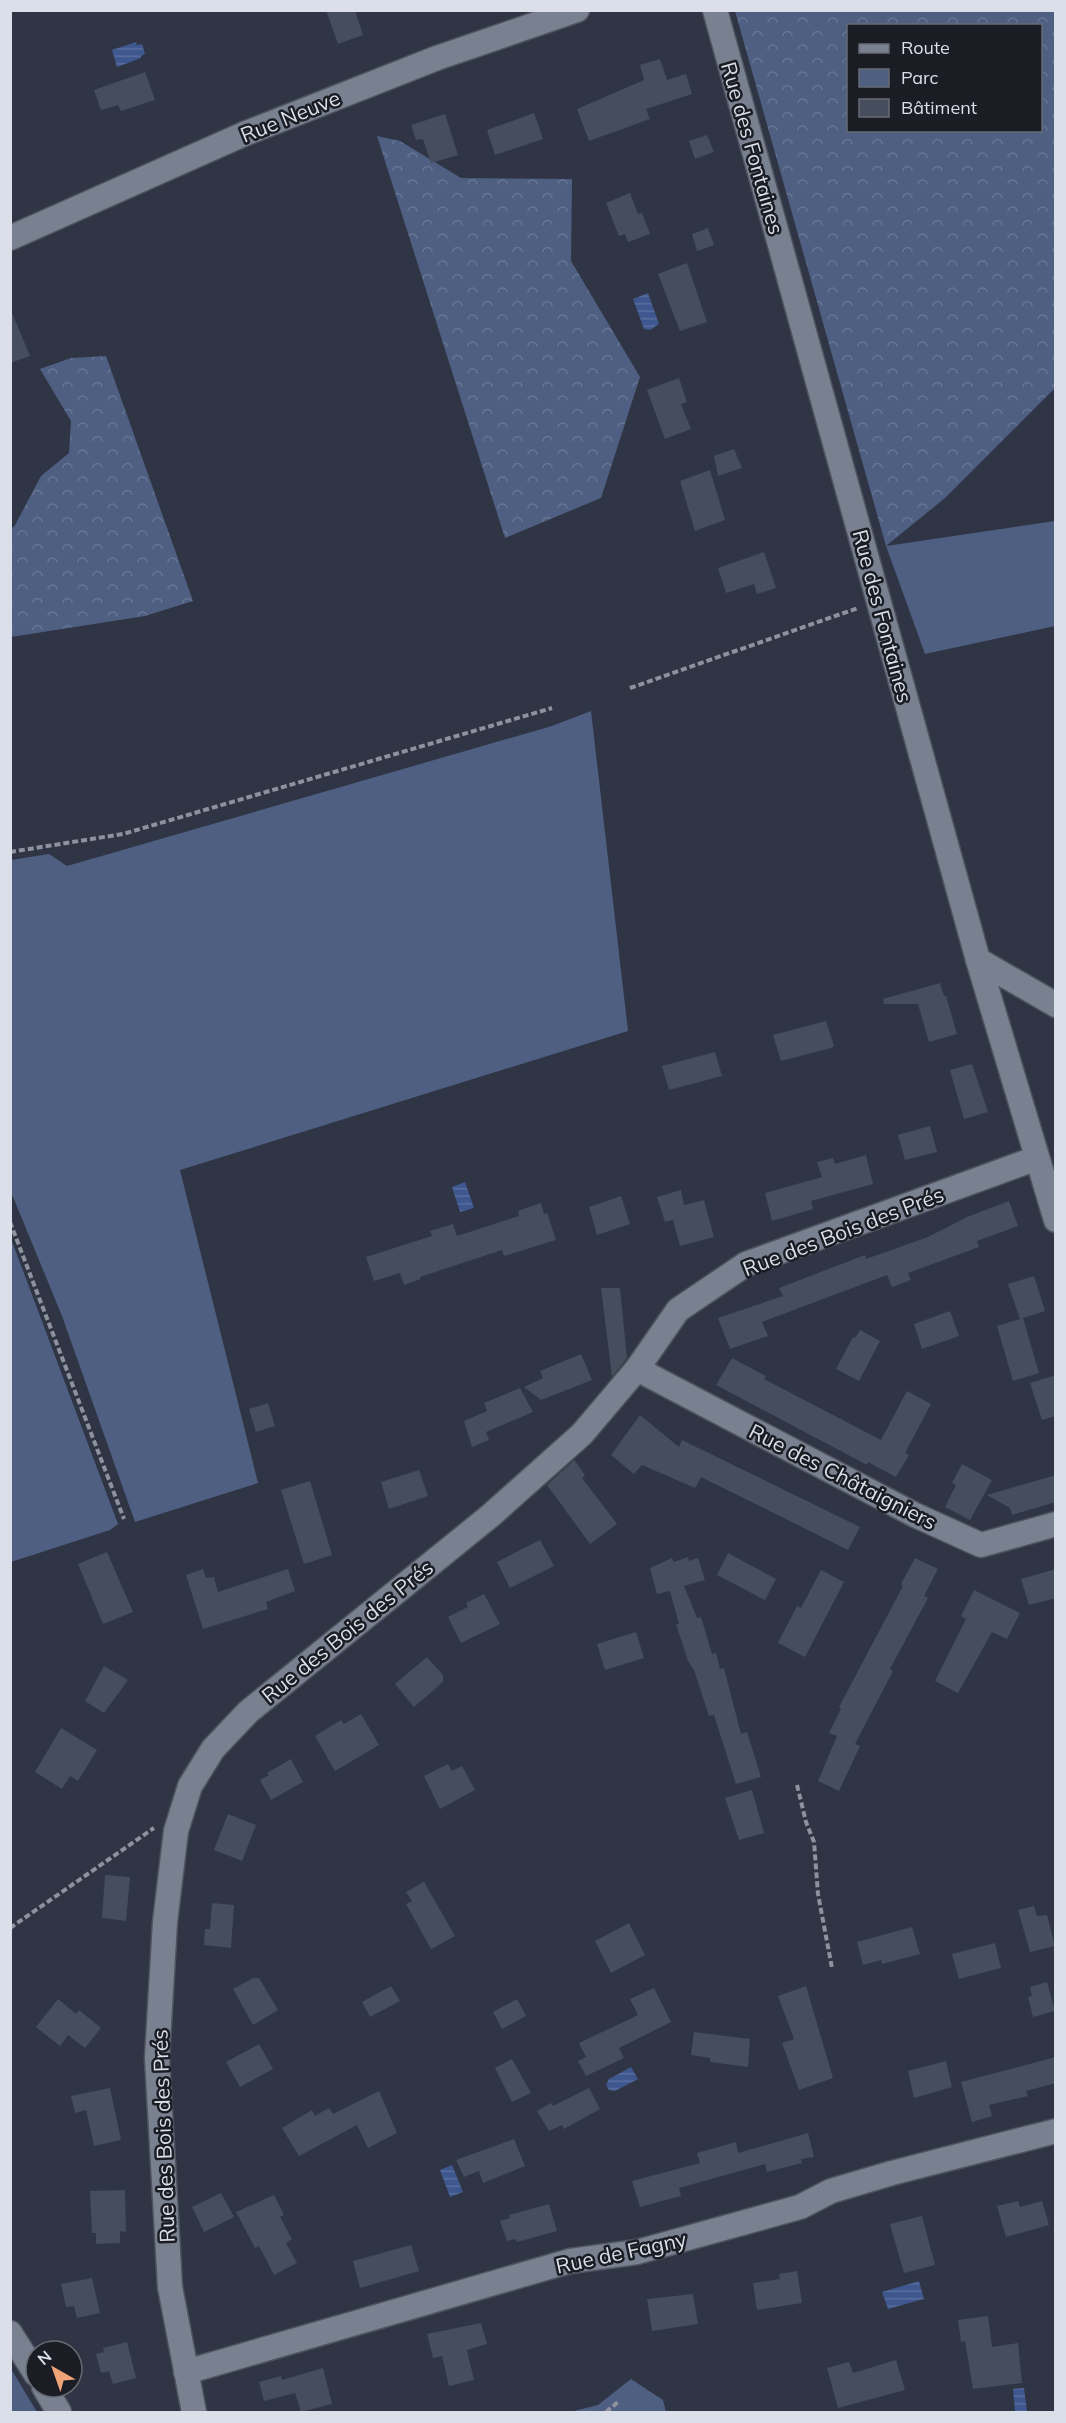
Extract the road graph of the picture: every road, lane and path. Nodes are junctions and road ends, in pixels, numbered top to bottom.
1 (577, 10) edge
2 (715, 10) edge
3 (10, 238) edge
4 (879, 601) junction
5 (630, 688) dead end
6 (552, 708) dead end
7 (10, 852) edge
8 (978, 960) junction
9 (1056, 1005) edge
10 (1036, 1158) junction
11 (1056, 1220) edge
12 (10, 1222) edge
13 (637, 1369) junction
14 (124, 1519) dead end
15 (1056, 1524) edge
16 (797, 1785) dead end
17 (183, 1810) junction
18 (10, 1928) edge
19 (832, 1968) dead end
20 (1056, 2131) edge
21 (10, 2333) edge
22 (24, 2355) edge
23 (186, 2372) junction
24 (51, 2399) edge
25 (618, 2402) dead end
26 (59, 2412) edge
27 (194, 2412) edge
28 (606, 2412) edge

1 - 3 street, Rue Neuve
2 - 4 street, Rue des Fontaines
4 - 5 path
4 - 8 street, Rue des Fontaines
6 - 7 path
8 - 9 street
8 - 10 street, Rue des Fontaines
10 - 11 street, Rue des Fontaines
10 - 13 street, Rue des Bois des Prés
12 - 14 path
13 - 15 street, Rue des Châtaigniers
13 - 17 street, Rue des Bois des Prés
16 - 19 path
17 - 18 path
17 - 23 street, Rue des Bois des Prés
20 - 23 street, Rue de Fagny
21 - 22 street
23 - 27 street, Rue des Bois des Prés
24 - 26 street
25 - 28 path

